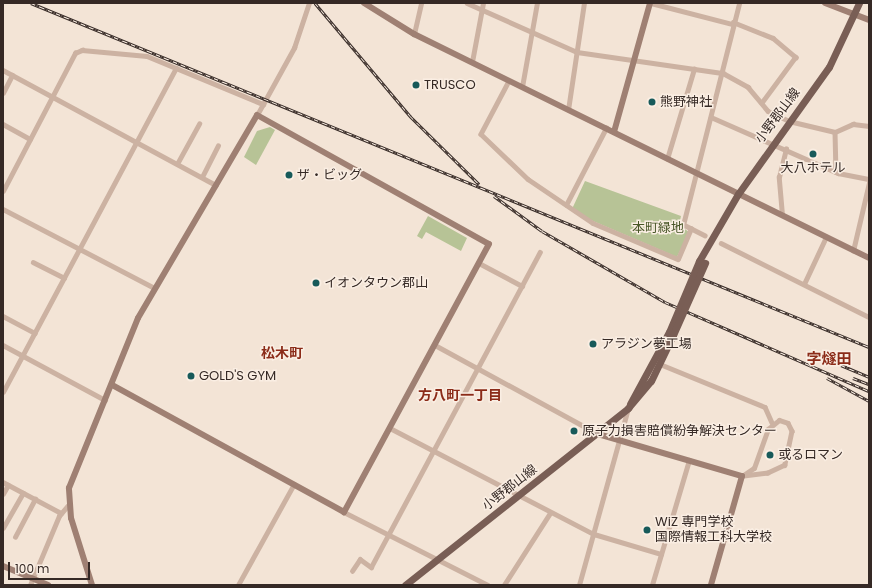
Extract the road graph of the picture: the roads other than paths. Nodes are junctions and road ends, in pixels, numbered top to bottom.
1 (309, 3) edge
2 (364, 3) edge
3 (421, 3) edge
4 (467, 3) edge
5 (483, 3) edge
6 (537, 3) edge
7 (584, 3) edge
8 (651, 3) edge
9 (739, 3) edge
10 (825, 3) edge
11 (859, 3) edge
12 (482, 10) junction
13 (854, 15) junction
14 (869, 20) edge
15 (733, 23) junction
16 (533, 32) junction
17 (414, 34) junction
18 (577, 52) junction
19 (635, 60) junction
20 (472, 62) junction
21 (176, 68) junction
22 (694, 69) junction
23 (3, 70) edge
24 (723, 73) junction
25 (12, 75) junction
26 (509, 80) junction
27 (522, 87) junction
28 (3, 93) edge
29 (53, 97) junction
30 (762, 103) junction
31 (263, 104) junction
32 (568, 110) junction
33 (257, 115) junction
34 (711, 117) junction
35 (789, 121) junction
36 (3, 124) edge
37 (199, 124) dead end
38 (869, 126) edge
39 (606, 128) junction
40 (614, 132) junction
41 (835, 132) junction
42 (30, 139) junction
43 (136, 142) junction
44 (772, 143) junction
45 (218, 146) dead end
46 (786, 149) junction
47 (667, 159) junction
48 (177, 164) junction
49 (836, 172) junction
50 (697, 173) junction
51 (202, 177) junction
52 (869, 179) edge
53 (869, 183) edge
54 (216, 185) junction
55 (3, 191) edge
56 (738, 194) junction
57 (566, 206) junction
58 (3, 210) edge
59 (782, 215) junction
60 (691, 229) junction
61 (705, 236) dead end
62 (826, 237) junction
63 (721, 243) dead end
64 (80, 249) junction
65 (853, 251) junction
66 (540, 252) dead end
67 (869, 258) edge
68 (34, 262) dead end
69 (479, 263) junction
70 (64, 278) junction
71 (804, 284) junction
72 (522, 286) junction
73 (155, 288) junction
74 (3, 316) edge
75 (869, 317) edge
76 (34, 333) junction
77 (671, 333) junction
78 (3, 345) edge
79 (435, 345) junction
80 (22, 356) junction
81 (660, 364) junction
82 (479, 369) junction
83 (112, 385) junction
84 (3, 392) edge
85 (105, 400) junction
86 (628, 408) junction
87 (772, 423) junction
88 (390, 428) junction
89 (598, 434) junction
90 (621, 442) junction
91 (434, 451) junction
92 (689, 460) junction
93 (742, 476) junction
94 (3, 482) edge
95 (294, 484) junction
96 (8, 485) junction
97 (23, 493) junction
98 (3, 494) edge
99 (519, 496) junction
100 (35, 499) junction
101 (69, 504) junction
102 (344, 512) junction
103 (61, 513) junction
104 (550, 513) junction
105 (3, 528) edge
106 (594, 534) junction
107 (389, 536) junction
108 (15, 537) dead end
109 (661, 554) junction
110 (436, 560) junction
111 (3, 566) edge
112 (352, 571) dead end
113 (32, 582) edge
114 (48, 585) edge
115 (92, 585) edge
116 (238, 585) edge
117 (405, 585) edge
118 (488, 585) edge
119 (504, 585) edge
120 (579, 585) edge
121 (652, 585) edge
122 (711, 585) edge

1 - 31 street
2 - 17 street
3 - 17 street
4 - 12 street
5 - 12 street
6 - 16 street
7 - 18 street
8 - 15 street
8 - 19 street
9 - 15 street
10 - 13 street
11 - 13 main road, 小野郡山線
12 - 16 street
12 - 20 street
13 - 14 street
13 - 35 main road, 小野郡山線
15 - 24 street
15 - 30 street
16 - 18 street
16 - 27 street
17 - 20 street
18 - 19 street
18 - 32 street
19 - 22 street
19 - 40 street
20 - 26 street
21 - 29 street
21 - 31 street
21 - 43 street
22 - 24 street
22 - 47 street
23 - 25 street
24 - 30 street
24 - 34 street
25 - 28 street
25 - 29 street
26 - 27 street
26 - 57 street
27 - 32 street
29 - 42 street
29 - 43 street
30 - 35 street
31 - 33 street
32 - 39 street
33 - 54 street
33 - 69 street
34 - 44 street
34 - 50 street
35 - 41 street
35 - 44 main road, 小野郡山線
36 - 42 street
37 - 48 street
38 - 41 street
39 - 40 street
39 - 57 street
40 - 47 street
41 - 49 street
42 - 55 street
43 - 48 street
43 - 64 street
44 - 46 street
44 - 56 main road, 小野郡山線
45 - 51 street
46 - 49 street
46 - 59 street
47 - 50 street
48 - 51 street
49 - 52 street
50 - 56 street
50 - 60 street
51 - 54 street
53 - 65 street
54 - 73 street
56 - 59 street
56 - 77 main road, 小野郡山線, bridge
57 - 60 street
58 - 64 street
59 - 62 street
60 - 61 street
62 - 65 street
62 - 71 street
63 - 71 street
64 - 70 street
64 - 73 street
65 - 67 street
66 - 72 street
68 - 70 street
69 - 72 street
69 - 79 street
70 - 76 street
71 - 75 street
72 - 82 street
73 - 83 street
74 - 76 street
76 - 80 street
77 - 81 main road, 小野郡山線
77 - 86 main road, 小野郡山線
78 - 80 street
79 - 82 street
79 - 88 street
80 - 84 street
80 - 85 street
81 - 86 main road, 小野郡山線
81 - 87 street
82 - 89 street
82 - 91 street
83 - 85 street
83 - 95 street
85 - 101 street
86 - 89 main road, 小野郡山線
86 - 90 street
87 - 93 street
87 - 93 street
88 - 91 street
88 - 102 street
89 - 90 street
89 - 99 main road, 小野郡山線
90 - 92 street
90 - 106 street
91 - 99 street
91 - 107 street
92 - 93 street
92 - 109 street
93 - 122 street
94 - 96 street
95 - 102 street
95 - 116 street
96 - 97 street
96 - 98 street
97 - 100 street
97 - 105 street
99 - 104 street
99 - 110 main road, 小野郡山線
100 - 103 street
100 - 108 street
101 - 103 street
101 - 115 street
102 - 107 street
103 - 113 street
104 - 106 street
104 - 119 street
106 - 109 street
106 - 120 street
107 - 110 street
107 - 112 street
109 - 121 street
110 - 117 main road, 小野郡山線
110 - 118 street
111 - 113 street
113 - 114 street

